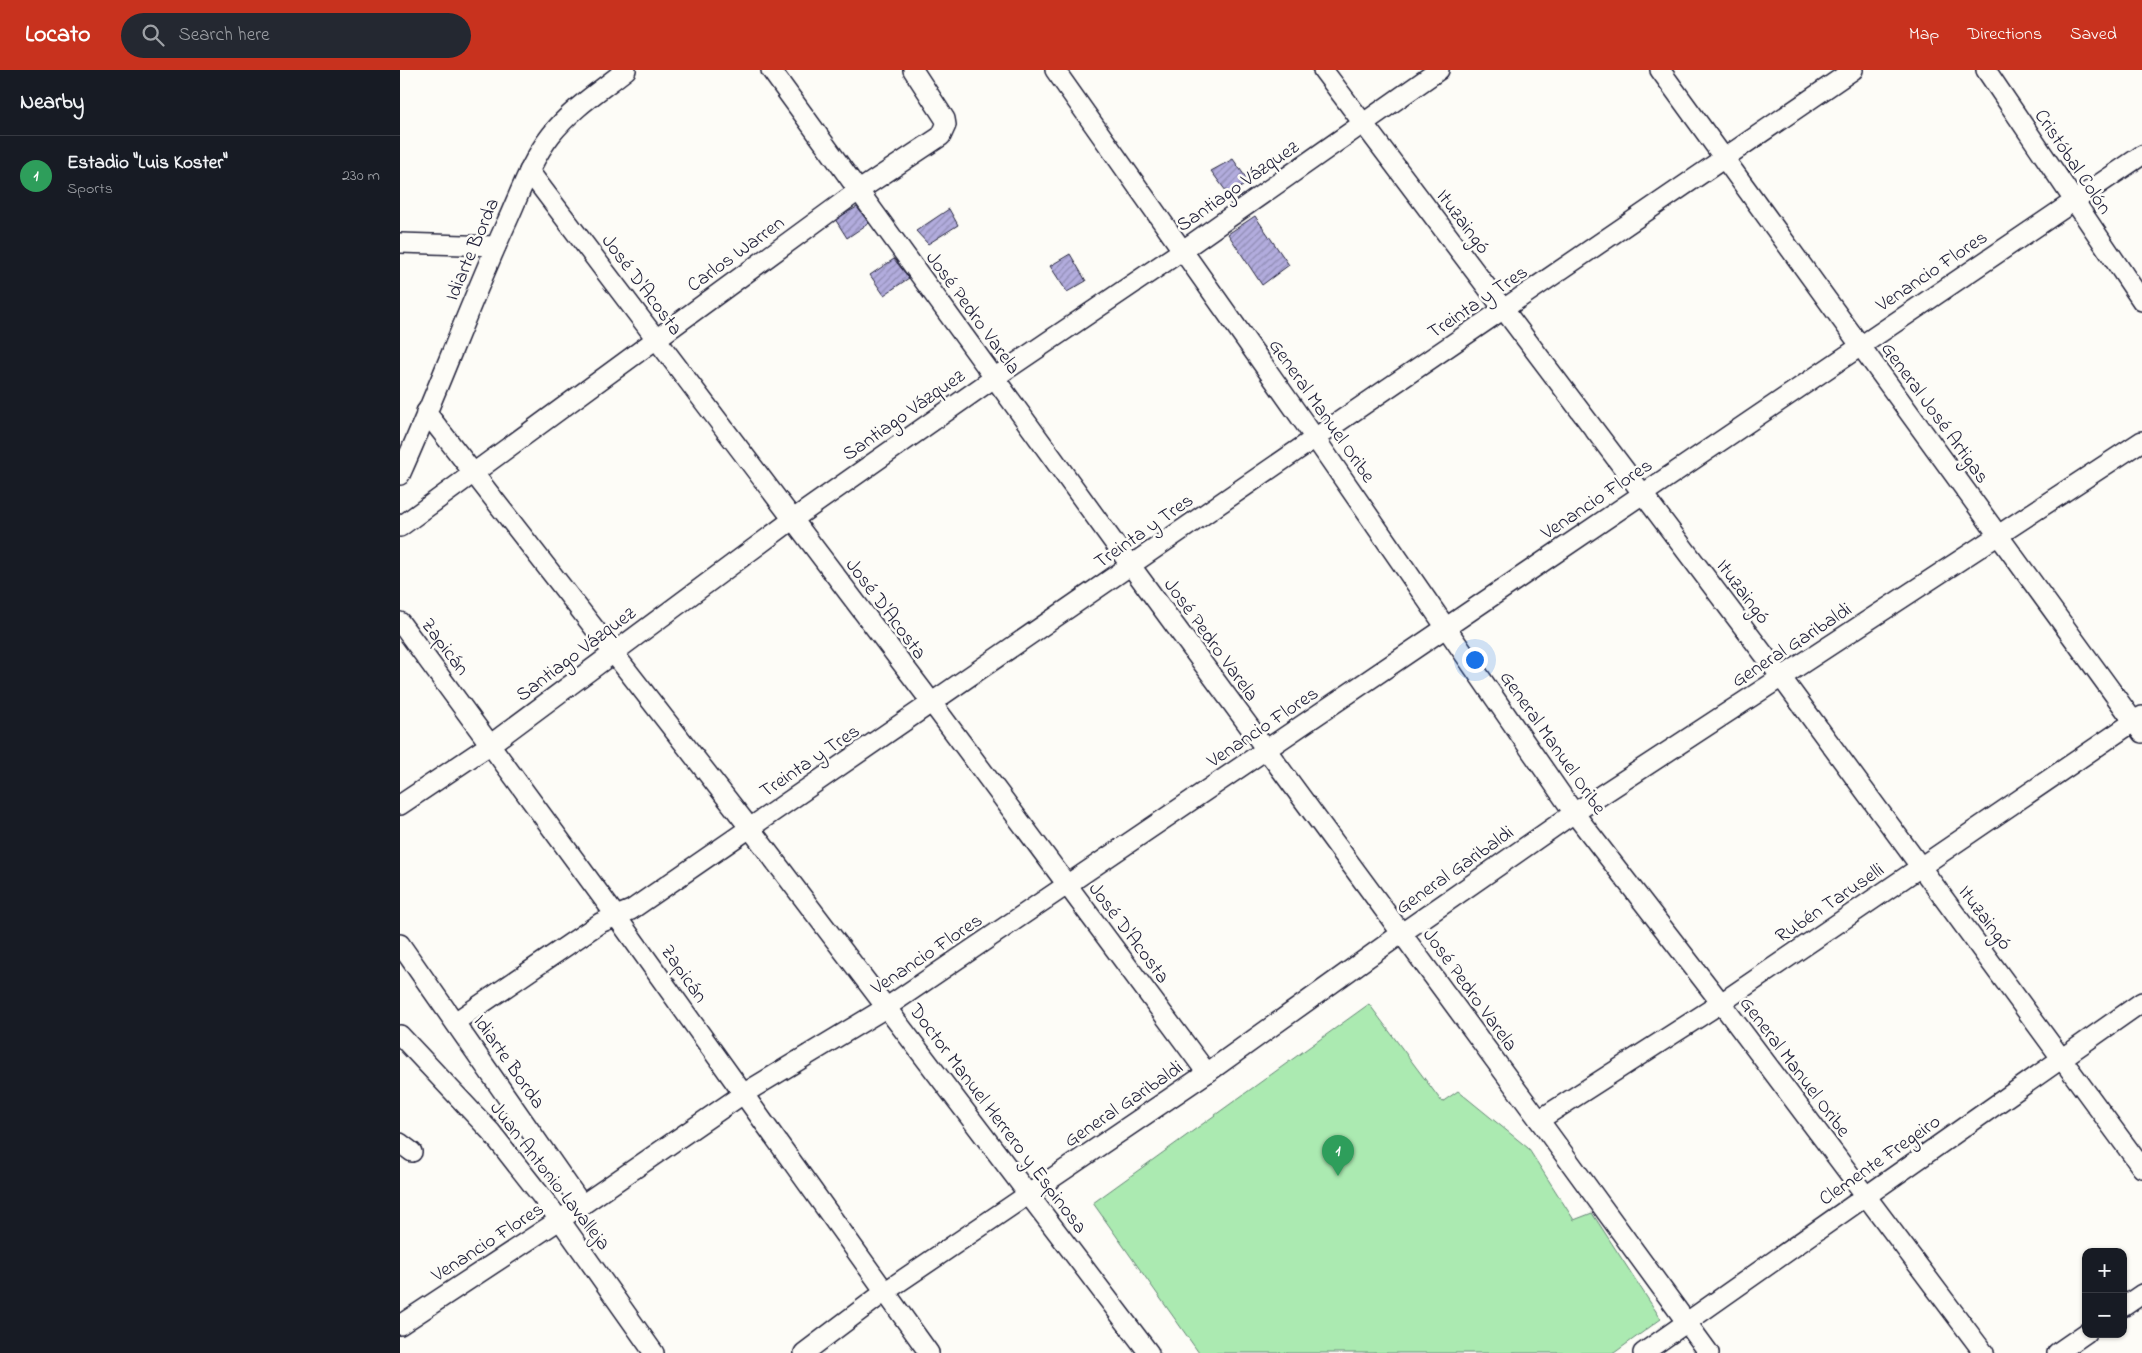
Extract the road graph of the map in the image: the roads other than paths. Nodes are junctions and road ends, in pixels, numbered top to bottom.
1 (626, 70) edge
2 (913, 70) edge
3 (1055, 70) edge
4 (1323, 70) edge
5 (1439, 70) edge
6 (1660, 70) edge
7 (1853, 70) edge
8 (1986, 70) edge
9 (774, 71) edge
10 (1363, 124) junction
11 (2142, 155) edge
12 (1725, 159) junction
13 (529, 171) junction
14 (858, 191) junction
15 (2074, 201) junction
16 (400, 243) edge
17 (496, 246) junction
18 (1183, 250) junction
19 (2142, 301) edge
20 (1503, 311) junction
21 (657, 339) junction
22 (1859, 346) junction
23 (994, 378) junction
24 (426, 412) junction
25 (1315, 438) junction
26 (2142, 441) edge
27 (474, 473) junction
28 (400, 475) edge
29 (1642, 495) junction
30 (792, 520) junction
31 (400, 527) edge
32 (1999, 535) junction
33 (1131, 566) junction
34 (400, 622) edge
35 (1447, 627) junction
36 (614, 653) junction
37 (1781, 677) junction
38 (932, 704) junction
39 (2139, 724) edge
40 (491, 744) junction
41 (1266, 751) junction
42 (400, 805) edge
43 (1574, 813) junction
44 (750, 827) junction
45 (1920, 866) junction
46 (1067, 885) junction
47 (616, 916) junction
48 (1402, 933) junction
49 (400, 944) edge
50 (2142, 1002) edge
51 (1721, 1003) junction
52 (887, 1007) junction
53 (455, 1022) junction
54 (400, 1035) edge
55 (2062, 1058) junction
56 (1207, 1073) junction
57 (743, 1094) junction
58 (518, 1113) junction
59 (1539, 1120) junction
60 (492, 1132) junction
61 (2142, 1168) edge
62 (1028, 1195) junction
63 (1865, 1196) junction
64 (582, 1205) junction
65 (560, 1220) junction
66 (886, 1291) junction
67 (2142, 1294) edge
68 (2127, 1304) edge
69 (1686, 1323) junction
70 (400, 1325) edge
71 (2082, 1336) edge
72 (654, 1353) edge
73 (804, 1353) edge
74 (929, 1353) edge
75 (1149, 1353) edge
76 (1643, 1353) edge
77 (1709, 1353) edge
78 (1984, 1353) edge
79 (2057, 1353) edge

1 - 13 street, Idiarte Borda
2 - 14 street, Carlos Warren
3 - 18 street, General Manuel Oribe
4 - 10 street, Ituzaingó
5 - 10 street, Santiago Vázquez
6 - 12 street, General José Artigas
7 - 12 street, Treinta y Tres
8 - 15 street, Cristóbal Colón
9 - 14 street, José Pedro Varela
10 - 18 street, Santiago Vázquez
10 - 20 street, Ituzaingó
11 - 15 street, Venancio Flores
12 - 20 street, Treinta y Tres
12 - 22 street, General José Artigas
13 - 17 street, Idiarte Borda
13 - 21 street, José D'Acosta
14 - 21 street, Carlos Warren
14 - 23 street, José Pedro Varela
15 - 19 street, Cristóbal Colón
15 - 22 street, Venancio Flores
16 - 17 street
17 - 24 street, Idiarte Borda
18 - 23 street, Santiago Vázquez
18 - 25 street, General Manuel Oribe
20 - 25 street, Treinta y Tres
20 - 29 street, Ituzaingó
21 - 27 street, Carlos Warren
21 - 30 street, José D'Acosta
22 - 29 street, Venancio Flores
22 - 32 street, General José Artigas
23 - 30 street, Santiago Vázquez
23 - 33 street, José Pedro Varela
24 - 27 street, Doctor Manuel Herrero y Espinosa
24 - 28 street, Idiarte Borda
25 - 33 street, Treinta y Tres
25 - 35 street, General Manuel Oribe
26 - 32 street, General Garibaldi
27 - 31 street, Carlos Warren
27 - 36 street, Doctor Manuel Herrero y Espinosa
29 - 35 street, Venancio Flores
29 - 37 street, Ituzaingó
30 - 36 street, Santiago Vázquez
30 - 38 street, José D'Acosta
32 - 37 street, General Garibaldi
32 - 39 street, General José Artigas
33 - 38 street, Treinta y Tres
33 - 41 street, José Pedro Varela
34 - 40 street, Zapicán
35 - 41 street, Venancio Flores
35 - 43 street, General Manuel Oribe
36 - 40 street, Santiago Vázquez
36 - 44 street, Doctor Manuel Herrero y Espinosa
37 - 43 street, General Garibaldi
37 - 45 street, Ituzaingó
38 - 44 street, Treinta y Tres
38 - 46 street, José D'Acosta
39 - 45 street, Rubén Taruselli
40 - 42 street, Santiago Vázquez
40 - 47 street, Zapicán
41 - 46 street, Venancio Flores
41 - 48 street, José Pedro Varela
43 - 48 street, General Garibaldi
43 - 51 street, General Manuel Oribe
44 - 47 street, Treinta y Tres
44 - 52 street, Doctor Manuel Herrero y Espinosa
45 - 51 street, Rubén Taruselli
45 - 55 street, Ituzaingó
46 - 52 street, Venancio Flores
46 - 56 street, José D'Acosta
47 - 53 street, Treinta y Tres
47 - 57 street, Zapicán
48 - 56 street, General Garibaldi
48 - 59 street, José Pedro Varela
49 - 53 street, Idiarte Borda
50 - 55 street, Clemente Fregeiro
51 - 59 street, Rubén Taruselli
51 - 63 street, General Manuel Oribe
52 - 57 street, Venancio Flores
52 - 62 street, Doctor Manuel Herrero y Espinosa
53 - 58 street, Idiarte Borda
54 - 60 street, Juan Antonio Lavalleja
55 - 61 street, Ituzaingó
55 - 63 street, Clemente Fregeiro
56 - 62 street, General Garibaldi
57 - 64 street, Venancio Flores
57 - 66 street, Zapicán
58 - 60 street
58 - 64 street, Idiarte Borda
59 - 69 street, José Pedro Varela
60 - 65 street, Juan Antonio Lavalleja
62 - 66 street, General Garibaldi
62 - 75 street, Doctor Manuel Herrero y Espinosa
63 - 69 street, Clemente Fregeiro
63 - 78 street, General Manuel Oribe
64 - 65 street, Venancio Flores
65 - 70 street, Venancio Flores
65 - 72 street, Juan Antonio Lavalleja
66 - 73 street, General Garibaldi
66 - 74 street, Zapicán
67 - 68 street
69 - 76 street, Clemente Fregeiro
69 - 77 street, José Pedro Varela
71 - 79 street

